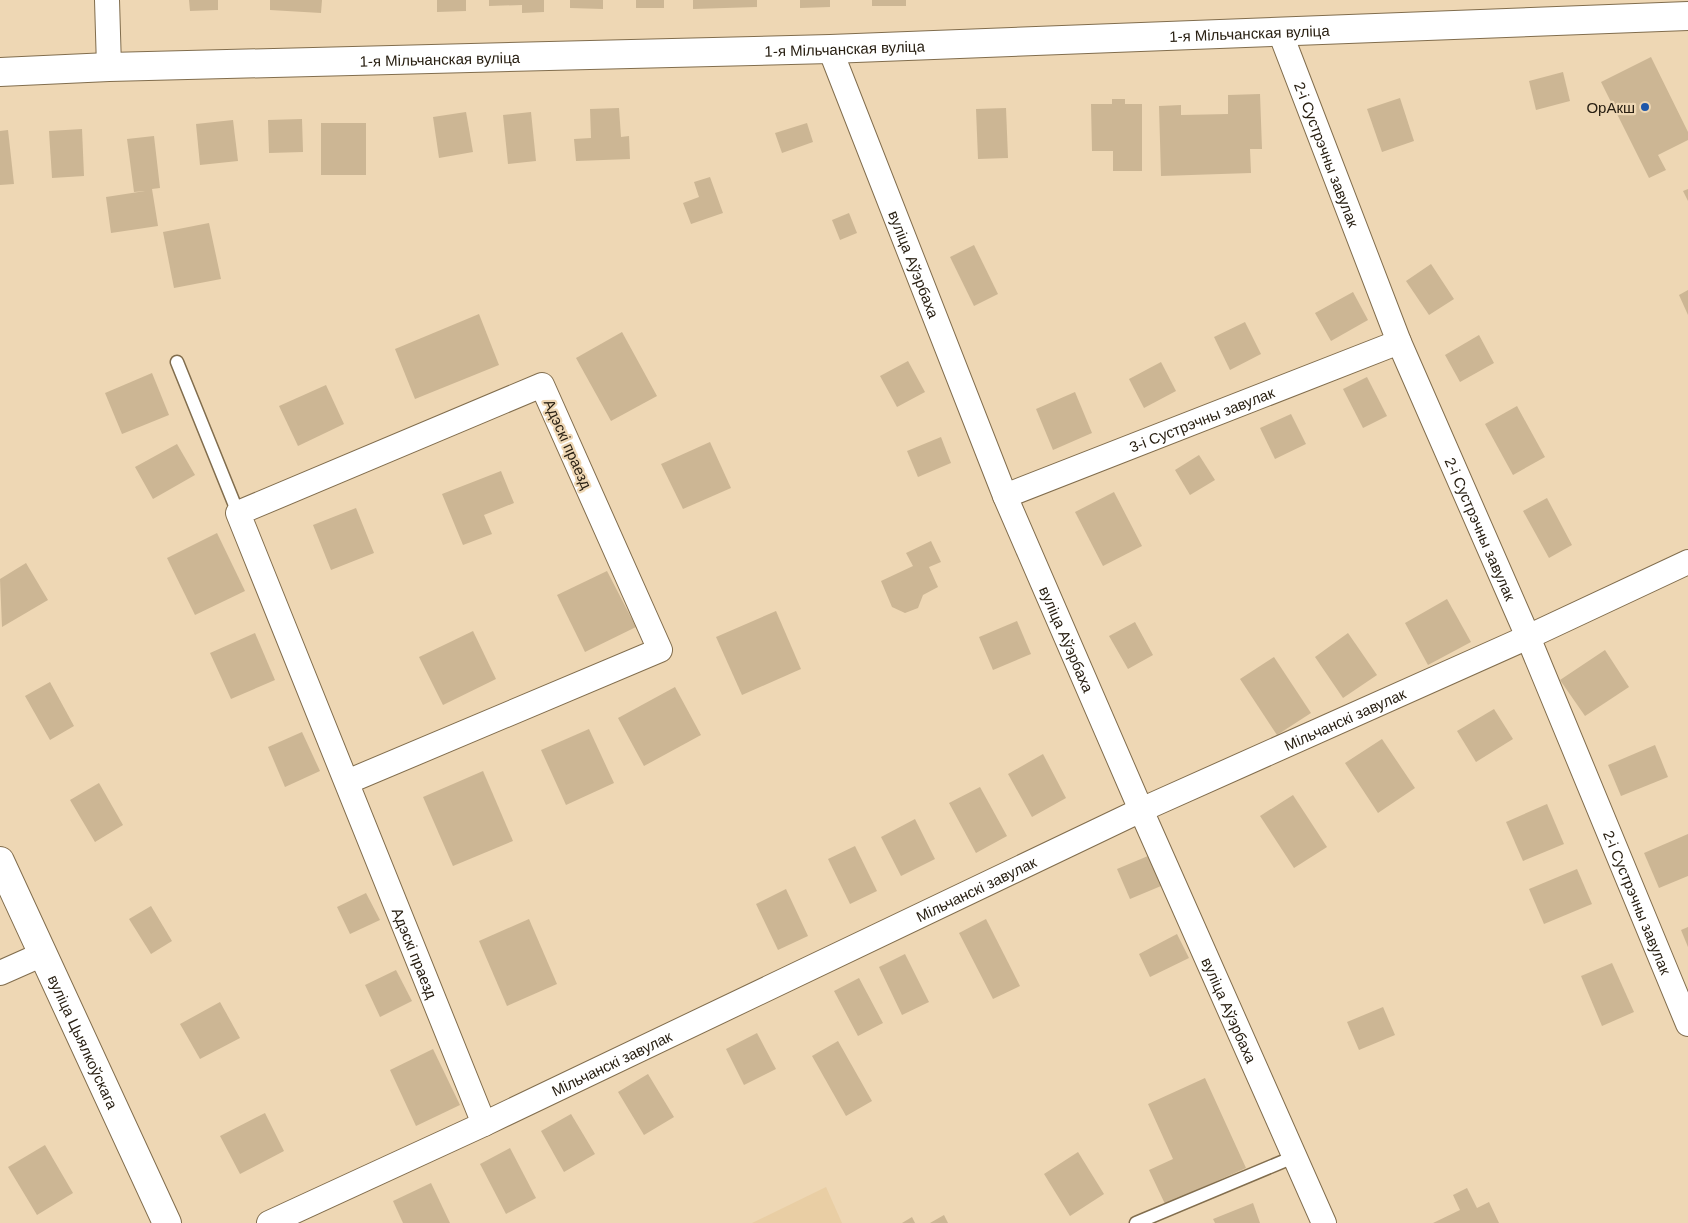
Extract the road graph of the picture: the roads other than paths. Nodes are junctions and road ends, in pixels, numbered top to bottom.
1 (107, 0) edge
2 (1688, 16) edge
3 (1280, 32) junction
4 (830, 49) junction
5 (109, 67) junction
6 (0, 72) edge
7 (1399, 342) junction
8 (177, 362) dead end
9 (1005, 496) junction
10 (238, 513) junction
11 (1688, 562) edge
12 (1528, 637) junction
13 (347, 782) junction
14 (1140, 810) junction
15 (0, 860) edge
16 (42, 954) junction
17 (0, 973) edge
18 (1688, 1024) edge
19 (484, 1124) junction
20 (1296, 1156) junction
21 (167, 1223) edge
22 (269, 1223) edge
23 (1136, 1223) edge
24 (1324, 1223) edge

1 - 5 street
2 - 3 street, 1-я Мільчанская вуліца
3 - 4 street, 1-я Мільчанская вуліца
3 - 7 street, 2-і Сустрэчны завулак
4 - 5 street, 1-я Мільчанская вуліца
4 - 9 street, вуліца Аўэрбаха
5 - 6 street, 1-я Мільчанская вуліца
7 - 9 street, 3-і Сустрэчны завулак
7 - 12 street, 2-і Сустрэчны завулак
8 - 10 lane
9 - 14 street, вуліца Аўэрбаха
10 - 13 street, Адэскі праезд
10 - 13 street, Адэскі праезд
11 - 12 street, Мільчанскі завулак
12 - 14 street, Мільчанскі завулак
12 - 18 street, 2-і Сустрэчны завулак
13 - 19 street, Адэскі праезд
14 - 19 street, Мільчанскі завулак
14 - 20 street, вуліца Аўэрбаха
15 - 16 street, вуліца Цыялкоўскага
16 - 17 street
16 - 21 street, вуліца Цыялкоўскага
19 - 22 street, Мільчанскі завулак
20 - 23 lane
20 - 24 street, вуліца Аўэрбаха

